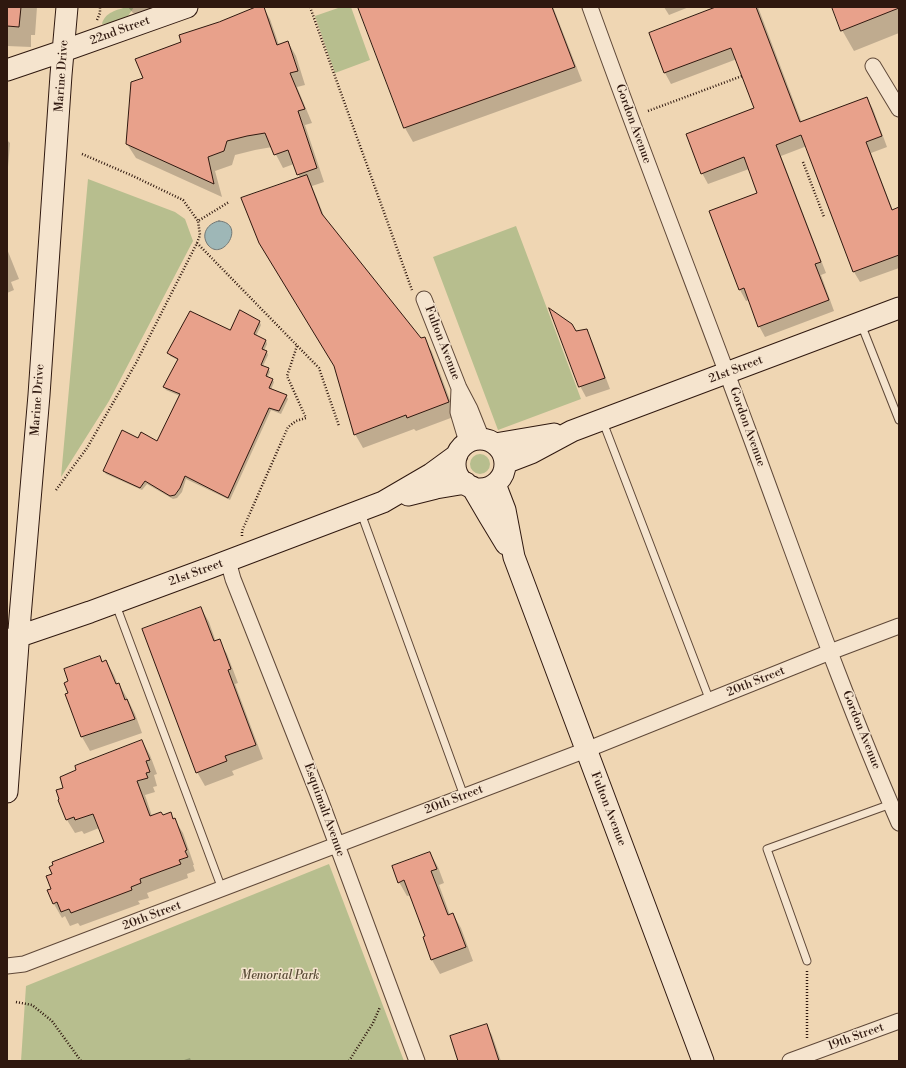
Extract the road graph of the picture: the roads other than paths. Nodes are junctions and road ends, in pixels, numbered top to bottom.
1 (67, 7) edge
2 (187, 7) edge
3 (590, 7) edge
4 (63, 51) junction
5 (873, 66) dead end
6 (7, 70) edge
7 (899, 110) edge
8 (420, 298) road end
9 (899, 308) edge
10 (860, 322) junction
11 (727, 373) junction
12 (602, 420) junction
13 (899, 420) edge
14 (572, 431) junction
15 (475, 445) junction
16 (505, 463) junction
17 (495, 484) junction
18 (469, 485) junction
19 (382, 502) junction
20 (360, 511) junction
21 (514, 557) junction
22 (228, 561) junction
23 (115, 603) junction
24 (899, 626) edge
25 (13, 638) edge
26 (830, 652) junction
27 (710, 700) junction
28 (586, 750) junction
29 (7, 792) edge
30 (464, 796) junction
31 (891, 804) junction
32 (899, 823) edge
33 (337, 845) junction
34 (222, 889) junction
35 (807, 962) road end
36 (7, 966) edge
37 (899, 1021) edge
38 (417, 1061) edge
39 (702, 1061) edge
40 (790, 1061) edge

1 - 4 main road, Marine Drive
2 - 4 main road, 22nd Street
3 - 11 street, Gordon Avenue
4 - 6 main road, 22nd Street
4 - 25 main road, Marine Drive
5 - 7 street
8 - 15 street, Fulton Avenue
9 - 10 main road, 21st Street
10 - 11 main road, 21st Street
10 - 13 lane
11 - 12 main road, 21st Street
11 - 26 street, Gordon Avenue
12 - 14 main road, 21st Street
12 - 27 lane
14 - 15 main road, 21st Street
14 - 16 main road, 21st Street
15 - 16 main road
15 - 18 main road
15 - 19 main road, 21st Street
16 - 17 main road
17 - 18 main road
17 - 21 main road, Fulton Avenue
18 - 19 main road, 21st Street
18 - 21 main road, Fulton Avenue
19 - 20 main road, 21st Street
20 - 22 main road, 21st Street
20 - 30 lane
21 - 28 main road, Fulton Avenue
22 - 23 main road, 21st Street
22 - 33 street, Esquimalt Avenue
23 - 25 main road, 21st Street
23 - 34 lane
24 - 26 street, 20th Street
25 - 29 main road, Marine Drive
26 - 27 street, 20th Street
26 - 31 street, Gordon Avenue
27 - 28 street, 20th Street
28 - 30 street, 20th Street
28 - 39 main road, Fulton Avenue
30 - 33 street, 20th Street
31 - 32 street, Gordon Avenue
31 - 35 lane
33 - 34 street, 20th Street
33 - 38 street, Esquimalt Avenue
34 - 36 street, 20th Street
37 - 40 street, 19th Street

